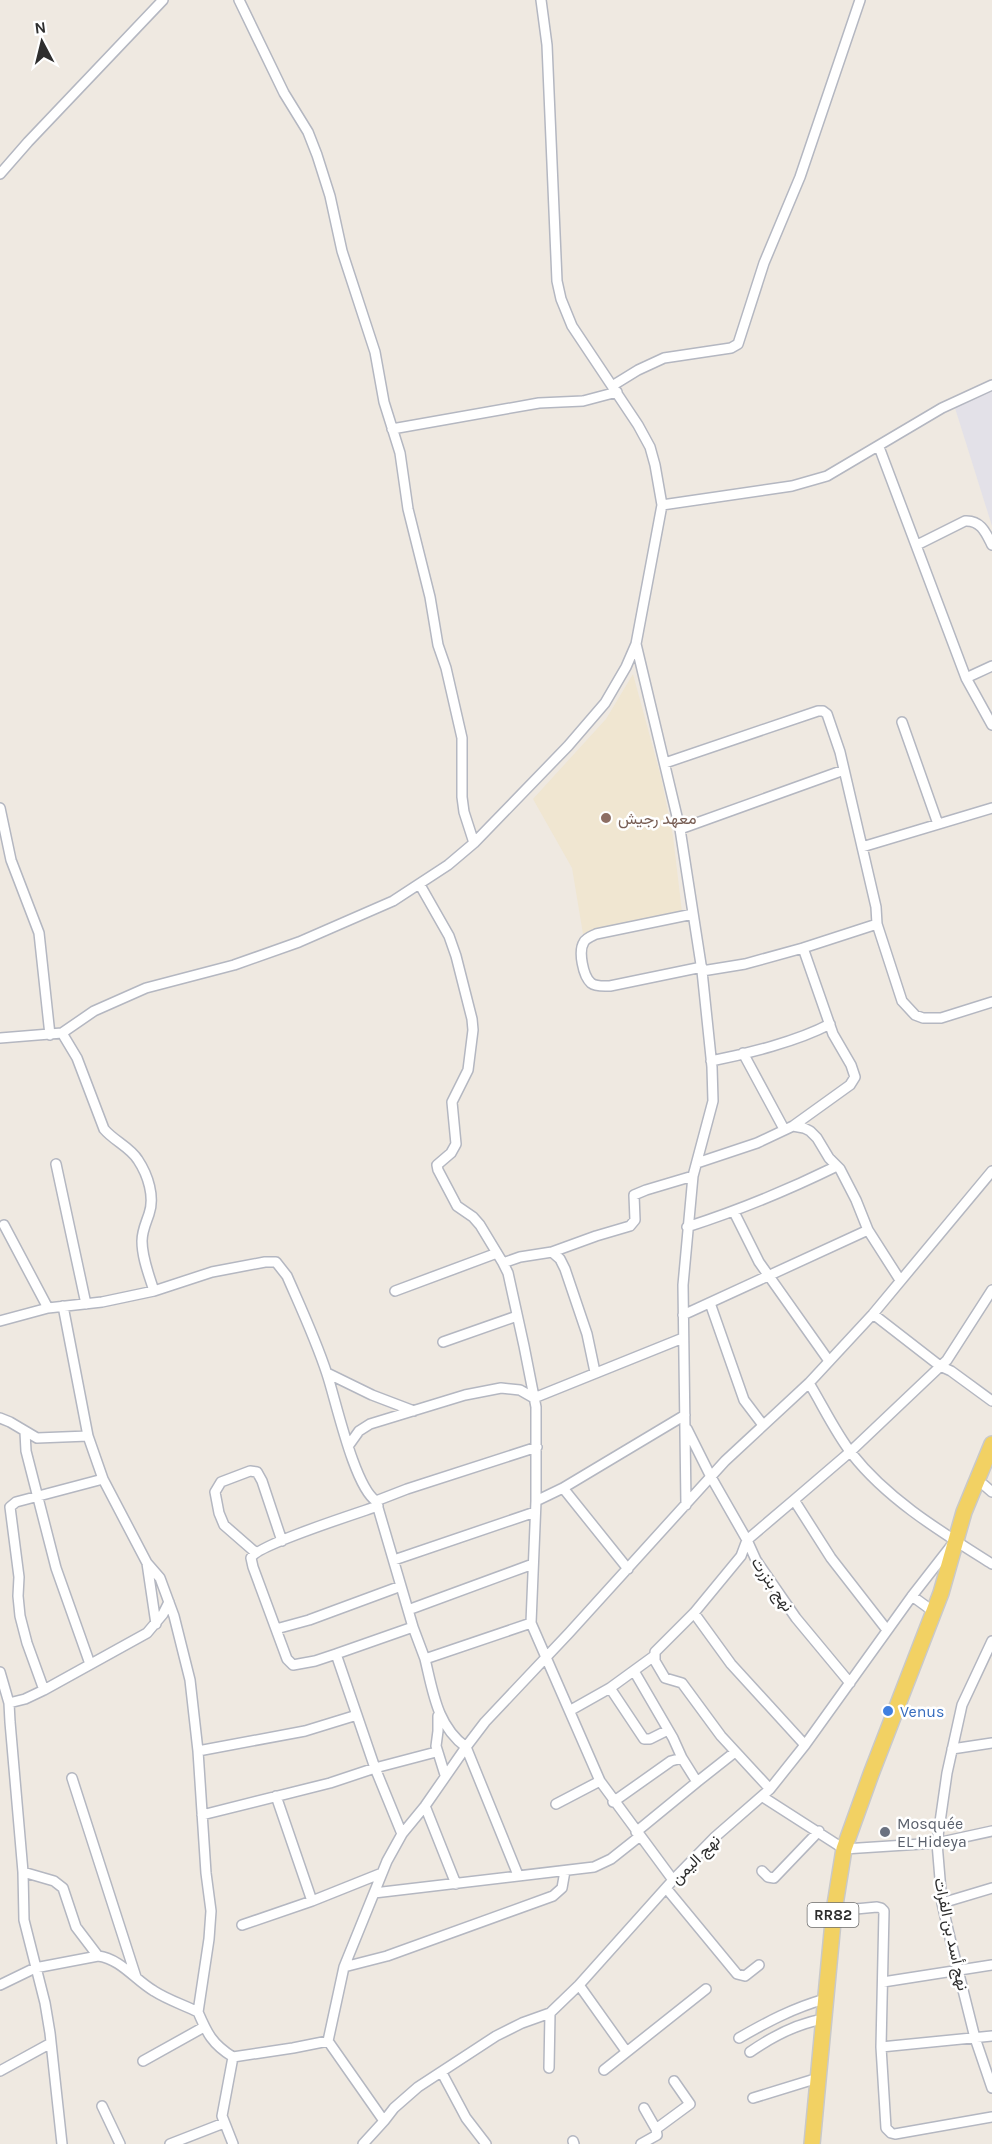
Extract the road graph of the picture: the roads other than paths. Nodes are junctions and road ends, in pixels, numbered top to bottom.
1 (163, 0) edge
2 (238, 0) edge
3 (541, 0) edge
4 (860, 0) edge
5 (0, 174) edge
6 (992, 385) edge
7 (614, 389) junction
8 (392, 429) junction
9 (879, 447) junction
10 (662, 505) junction
11 (917, 545) junction
12 (992, 545) edge
13 (636, 644) junction
14 (992, 666) edge
15 (966, 678) junction
16 (902, 723) dead end
17 (992, 725) edge
18 (665, 763) junction
19 (844, 770) junction
20 (0, 808) edge
21 (992, 808) edge
22 (938, 824) junction
23 (680, 829) junction
24 (474, 843) junction
25 (862, 848) junction
26 (420, 885) junction
27 (693, 914) junction
28 (877, 924) junction
29 (803, 948) junction
30 (702, 969) junction
31 (992, 1002) edge
32 (830, 1024) junction
33 (62, 1034) junction
34 (50, 1035) junction
35 (0, 1038) edge
36 (743, 1053) junction
37 (711, 1061) junction
38 (788, 1128) junction
39 (697, 1163) junction
40 (56, 1164) dead end
41 (837, 1166) junction
42 (992, 1171) edge
43 (693, 1176) junction
44 (734, 1212) junction
45 (4, 1225) dead end
46 (687, 1227) junction
47 (868, 1230) junction
48 (552, 1252) junction
49 (497, 1253) junction
50 (503, 1263) junction
51 (770, 1276) junction
52 (900, 1280) junction
53 (992, 1290) edge
54 (154, 1291) junction
55 (395, 1291) dead end
56 (710, 1303) junction
57 (86, 1304) junction
58 (63, 1306) junction
59 (48, 1308) junction
60 (873, 1314) junction
61 (683, 1315) junction
62 (517, 1316) junction
63 (0, 1321) edge
64 (683, 1338) junction
65 (443, 1342) dead end
66 (829, 1361) junction
67 (940, 1366) junction
68 (595, 1372) junction
69 (327, 1373) junction
70 (809, 1383) junction
71 (534, 1398) junction
72 (992, 1401) edge
73 (414, 1411) junction
74 (0, 1418) edge
75 (685, 1420) junction
76 (763, 1425) junction
77 (26, 1432) junction
78 (87, 1436) junction
79 (992, 1444) edge
80 (349, 1445) junction
81 (537, 1447) junction
82 (850, 1452) junction
83 (992, 1465) edge
84 (711, 1477) junction
85 (103, 1479) junction
86 (563, 1488) junction
87 (988, 1488) edge
88 (37, 1497) junction
89 (794, 1500) junction
90 (536, 1501) junction
91 (377, 1503) junction
92 (686, 1506) junction
93 (535, 1512) junction
94 (747, 1540) junction
95 (282, 1541) junction
96 (958, 1543) junction
97 (255, 1552) junction
98 (394, 1560) junction
99 (147, 1563) junction
100 (533, 1564) junction
101 (992, 1564) edge
102 (628, 1569) junction
103 (928, 1575) junction
104 (945, 1583) junction
105 (401, 1586) junction
106 (912, 1596) junction
107 (168, 1602) junction
108 (408, 1610) junction
109 (934, 1612) junction
110 (693, 1613) junction
111 (531, 1623) junction
112 (156, 1624) junction
113 (413, 1627) junction
114 (276, 1629) junction
115 (887, 1630) junction
116 (992, 1643) edge
117 (336, 1654) junction
118 (654, 1656) junction
119 (545, 1657) junction
120 (425, 1659) junction
121 (90, 1664) junction
122 (634, 1671) junction
123 (0, 1672) edge
124 (850, 1683) junction
125 (610, 1688) junction
126 (44, 1690) junction
127 (9, 1703) junction
128 (438, 1710) junction
129 (571, 1710) junction
130 (357, 1714) junction
131 (668, 1730) junction
132 (11, 1739) junction
133 (0, 1741) edge
134 (992, 1743) edge
135 (805, 1745) junction
136 (466, 1747) junction
137 (952, 1749) junction
138 (198, 1751) junction
139 (436, 1752) junction
140 (735, 1752) junction
141 (682, 1758) junction
142 (375, 1768) junction
143 (445, 1775) junction
144 (72, 1778) dead end
145 (600, 1781) junction
146 (697, 1782) junction
147 (770, 1789) junction
148 (276, 1796) junction
149 (763, 1797) junction
150 (613, 1802) junction
151 (556, 1804) dead end
152 (425, 1806) junction
153 (202, 1815) junction
154 (819, 1831) junction
155 (992, 1831) edge
156 (402, 1834) junction
157 (638, 1834) junction
158 (938, 1843) junction
159 (844, 1849) junction
160 (565, 1871) junction
161 (762, 1871) dead end
162 (23, 1872) junction
163 (382, 1873) junction
164 (518, 1875) junction
165 (673, 1880) junction
166 (456, 1884) junction
167 (666, 1888) junction
168 (992, 1888) edge
169 (374, 1893) junction
170 (312, 1901) junction
171 (942, 1903) junction
172 (834, 1911) junction
173 (243, 1925) dead end
174 (98, 1956) junction
175 (759, 1965) dead end
176 (992, 1965) edge
177 (344, 1967) junction
178 (35, 1968) junction
179 (958, 1971) junction
180 (136, 1977) junction
181 (883, 1982) junction
182 (0, 1985) edge
183 (579, 1985) junction
184 (706, 1989) dead end
185 (825, 1999) junction
186 (198, 2012) junction
187 (550, 2013) junction
188 (823, 2019) junction
189 (204, 2027) junction
190 (992, 2036) edge
191 (739, 2038) dead end
192 (975, 2038) junction
193 (327, 2041) junction
194 (51, 2043) junction
195 (881, 2047) junction
196 (626, 2051) junction
197 (750, 2052) dead end
198 (233, 2057) junction
199 (143, 2061) dead end
200 (549, 2068) dead end
201 (603, 2070) dead end
202 (0, 2071) edge
203 (442, 2073) junction
204 (818, 2078) junction
205 (674, 2081) dead end
206 (992, 2088) edge
207 (753, 2098) dead end
208 (102, 2106) dead end
209 (644, 2108) dead end
210 (992, 2117) edge
211 (384, 2121) junction
212 (224, 2123) junction
213 (656, 2129) junction
214 (62, 2144) edge
215 (120, 2144) edge
216 (170, 2144) edge
217 (233, 2144) edge
218 (363, 2144) edge
219 (486, 2144) edge
220 (641, 2144) edge
221 (812, 2144) edge

1 - 5 street
2 - 8 street
3 - 7 street
4 - 7 street
6 - 9 street
7 - 8 street
7 - 10 street
8 - 24 street
9 - 10 street
9 - 11 street
10 - 13 street
11 - 12 street
11 - 15 street
13 - 18 street
13 - 24 street
14 - 15 street
15 - 17 street
16 - 22 street
18 - 19 street
18 - 23 street
19 - 23 street
19 - 25 street
20 - 34 street
21 - 22 street
22 - 25 street
23 - 27 street
24 - 26 street
25 - 28 street
26 - 33 street
26 - 49 street
27 - 30 street
27 - 30 street
28 - 29 street
28 - 31 street
29 - 30 street
29 - 32 street
30 - 37 street
32 - 36 street
32 - 38 street
33 - 34 street
33 - 54 street
34 - 35 street
36 - 37 street
36 - 38 street
37 - 39 street
38 - 39 street
38 - 41 street
39 - 43 street
40 - 57 street
41 - 44 street
41 - 47 street
42 - 52 street
43 - 46 street
43 - 48 street
44 - 46 street
44 - 51 street
45 - 59 street
46 - 61 street
47 - 51 street
47 - 52 street
48 - 50 street
48 - 68 street
49 - 50 street
49 - 55 street
50 - 62 street
51 - 56 street
51 - 66 street
52 - 60 street
53 - 67 street
54 - 57 street
54 - 69 street
56 - 61 street
56 - 76 street
57 - 58 street
58 - 59 street
58 - 78 street
59 - 63 street
60 - 66 street
60 - 67 street
61 - 64 street
62 - 65 street
62 - 71 street
64 - 68 street
64 - 75 street
66 - 70 street
67 - 72 street
67 - 82 street
68 - 71 street
69 - 73 street
69 - 80 street
70 - 76 street
70 - 82 street
71 - 73 street
71 - 81 street
73 - 80 street
74 - 77 street
75 - 84 street, نهج بنزرت
75 - 86 street
75 - 92 street
76 - 84 street
77 - 78 street
77 - 88 street
78 - 85 street
79 - 96 main road, RR82
80 - 91 street
81 - 90 street
81 - 91 street
82 - 89 street
82 - 96 street
83 - 87 main road, RR82
84 - 92 street
84 - 94 street, نهج بنزرت
85 - 88 street
85 - 99 street
86 - 90 street
86 - 102 street
87 - 96 main road, RR82
88 - 121 street
88 - 126 street
89 - 94 street
89 - 115 street
90 - 93 street
91 - 95 street
91 - 98 street
92 - 102 street
93 - 98 street
93 - 100 street
94 - 110 street
94 - 124 street, نهج بنزرت
95 - 97 street
95 - 97 street
96 - 101 street
96 - 103 street, نهج اليمن
96 - 104 main road, RR82
97 - 114 street
98 - 105 street
99 - 107 street
99 - 112 street
100 - 108 street
100 - 111 street
102 - 119 street
103 - 104 street
103 - 106 street, نهج اليمن
104 - 109 main road, RR82
105 - 108 street
105 - 114 street
106 - 109 street
106 - 115 street, نهج اليمن
107 - 112 street
107 - 138 street
108 - 113 street
109 - 159 main road, RR82
110 - 118 street
110 - 135 street
111 - 119 street
111 - 120 street
112 - 121 street
113 - 117 street
113 - 120 street
114 - 117 street
115 - 124 street, نهج اليمن
116 - 137 street, نهج أسد بن الفرات
117 - 130 street
118 - 122 street
118 - 140 street
119 - 129 street
119 - 136 street
120 - 128 street
121 - 126 street
122 - 125 street
122 - 131 street
123 - 127 street
124 - 135 street, نهج اليمن
125 - 129 street
125 - 131 street
126 - 127 street
127 - 132 street
128 - 136 street
128 - 139 street
129 - 145 street
130 - 138 street
130 - 142 street
131 - 141 street
132 - 133 street
132 - 162 street
134 - 137 street
135 - 147 street, نهج اليمن
136 - 143 street
136 - 164 street
137 - 158 street, نهج أسد بن الفرات
138 - 153 street
139 - 142 street
139 - 143 street
140 - 146 street
140 - 147 street
141 - 146 street
141 - 150 street
142 - 148 street
142 - 156 street
143 - 152 street
144 - 180 street
145 - 150 street
145 - 151 street
146 - 157 street
147 - 149 street, نهج اليمن
148 - 153 street
148 - 170 street
149 - 154 street
149 - 165 street, نهج اليمن
150 - 157 street
152 - 156 street
152 - 166 street
153 - 186 street
154 - 159 street
154 - 161 street
155 - 158 street
156 - 163 street
157 - 160 street
157 - 165 street
158 - 159 street
158 - 171 street, نهج أسد بن الفرات
159 - 172 main road, RR82
160 - 164 street
160 - 177 street
162 - 174 street
162 - 178 street
163 - 169 street
163 - 170 street
164 - 166 street
165 - 167 street, نهج اليمن
166 - 169 street
167 - 175 street
167 - 183 street, نهج اليمن
168 - 171 street
169 - 177 street
170 - 173 street
171 - 179 street, نهج أسد بن الفرات
172 - 181 street
172 - 185 main road, RR82
174 - 178 street
174 - 180 street
176 - 179 street
177 - 193 street
178 - 182 street
178 - 194 street
179 - 181 street
179 - 192 street, نهج أسد بن الفرات
180 - 186 street
181 - 195 street
183 - 187 street, نهج اليمن
183 - 196 street
184 - 196 street
185 - 188 main road, RR82
185 - 191 street
186 - 189 street
187 - 200 street
187 - 203 street, نهج اليمن
188 - 197 street
188 - 204 main road, RR82
189 - 198 street
189 - 199 street
190 - 192 street
192 - 195 street
192 - 206 street, نهج أسد بن الفرات
193 - 198 street
193 - 211 street
194 - 202 street
194 - 214 street
195 - 210 street
196 - 201 street
198 - 212 street
203 - 211 street, نهج اليمن
203 - 219 street
204 - 207 street
204 - 221 main road, RR82
205 - 213 street
208 - 215 street
209 - 213 street
211 - 218 street, نهج اليمن
212 - 216 street
212 - 217 street
213 - 220 street

